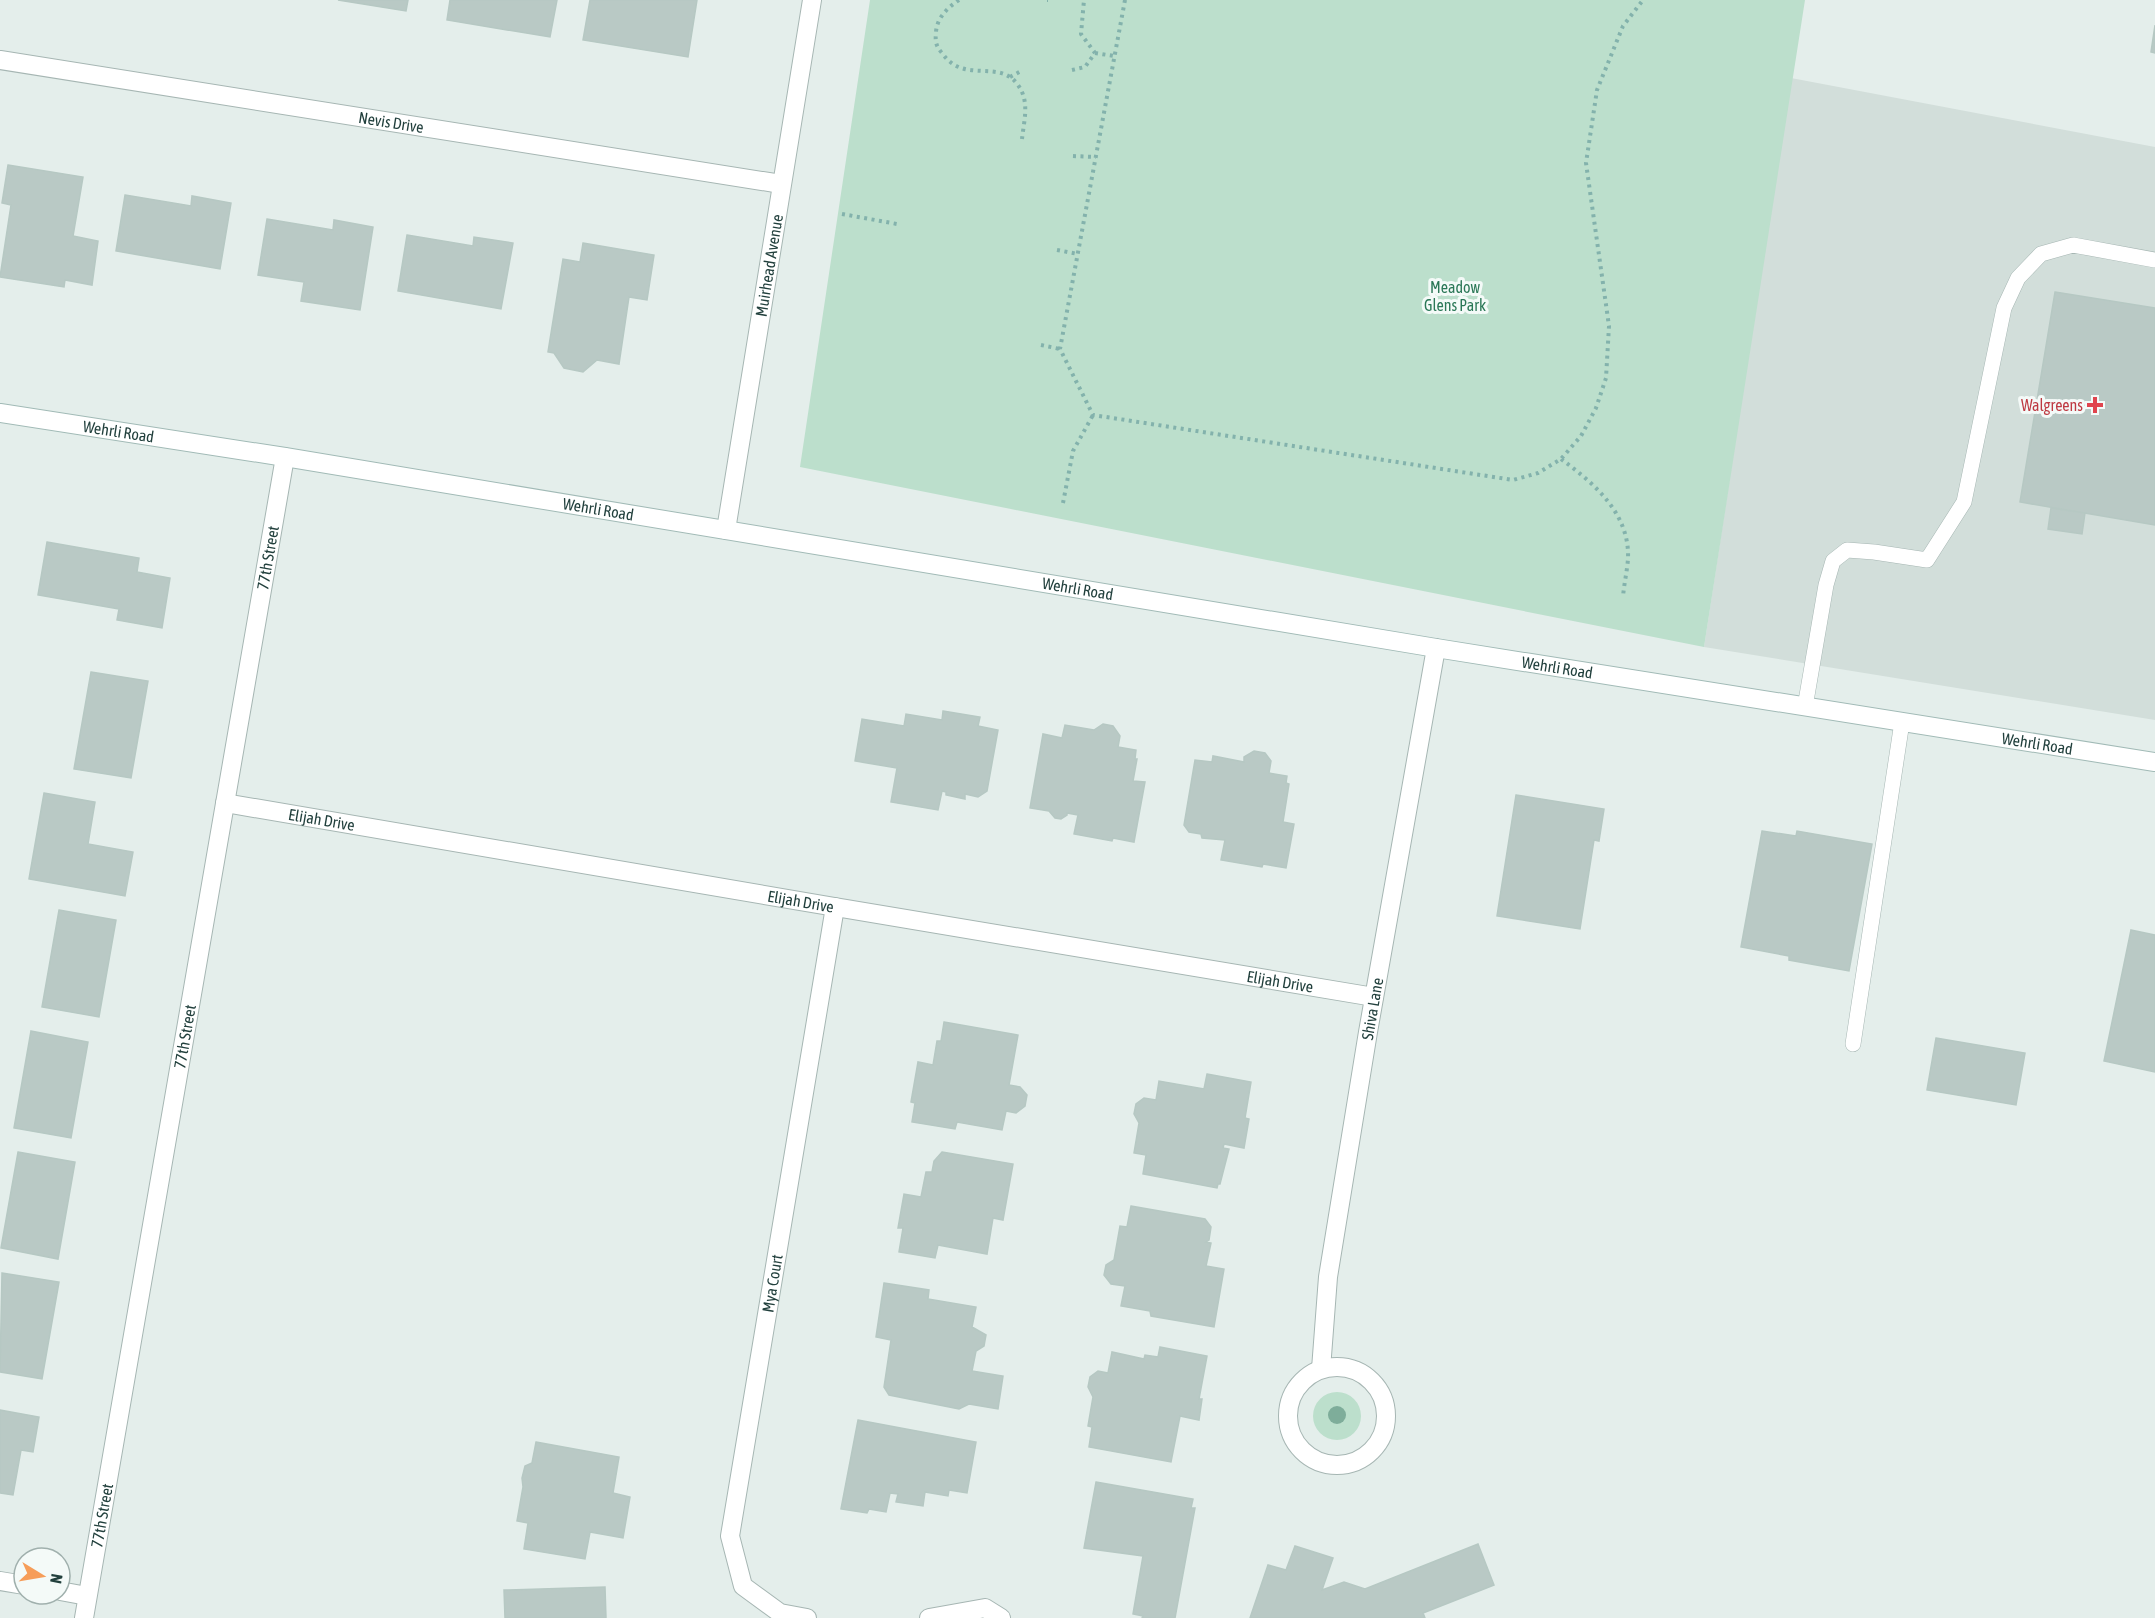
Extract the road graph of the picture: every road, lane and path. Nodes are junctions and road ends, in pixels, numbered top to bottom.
1 (812, 0) edge
2 (959, 0) edge
3 (1084, 0) edge
4 (1125, 0) edge
5 (1643, 0) edge
6 (1095, 53) junction
7 (1114, 56) junction
8 (0, 60) edge
9 (1023, 70) dead end
10 (1072, 70) dead end
11 (1010, 77) junction
12 (1022, 139) dead end
13 (1072, 156) dead end
14 (1096, 157) junction
15 (781, 184) junction
16 (842, 214) dead end
17 (897, 224) dead end
18 (1057, 250) dead end
19 (1078, 254) junction
20 (2155, 260) edge
21 (1041, 345) dead end
22 (1060, 349) junction
23 (0, 413) edge
24 (1093, 415) junction
25 (285, 457) junction
26 (1561, 459) junction
27 (1063, 503) dead end
28 (726, 530) junction
29 (1623, 597) dead end
30 (1436, 648) junction
31 (1805, 707) junction
32 (1902, 722) junction
33 (2155, 762) edge
34 (225, 803) junction
35 (835, 907) junction
36 (1374, 997) junction
37 (1853, 1044) dead end
38 (1321, 1369) junction
39 (72, 1593) edge
40 (87, 1596) junction
41 (84, 1618) edge
42 (807, 1618) edge
43 (929, 1618) edge
44 (1001, 1618) edge

1 - 15 street, Muirhead Avenue
2 - 11 path
3 - 6 path
4 - 7 path
5 - 26 path
6 - 7 path
6 - 10 path
7 - 14 path
8 - 15 street, Nevis Drive
9 - 11 path
11 - 12 path
13 - 14 path
14 - 19 path
15 - 28 street, Muirhead Avenue
16 - 17 path
18 - 19 path
19 - 22 path
20 - 31 lane
21 - 22 path
22 - 24 path
23 - 25 street, Wehrli Road
24 - 26 path
24 - 27 path
25 - 28 street, Wehrli Road
25 - 34 street, 77th Street
26 - 29 path
28 - 30 street, Wehrli Road
30 - 31 street, Wehrli Road
30 - 36 street, Shiva Lane
31 - 32 street, Wehrli Road
32 - 33 street, Wehrli Road
32 - 37 lane
34 - 35 street, Elijah Drive
34 - 40 street, 77th Street
35 - 36 street, Elijah Drive
35 - 42 street, Mya Court
36 - 38 street, Shiva Lane
38 - 38 street
39 - 40 street
40 - 41 street, 77th Street
43 - 44 street

